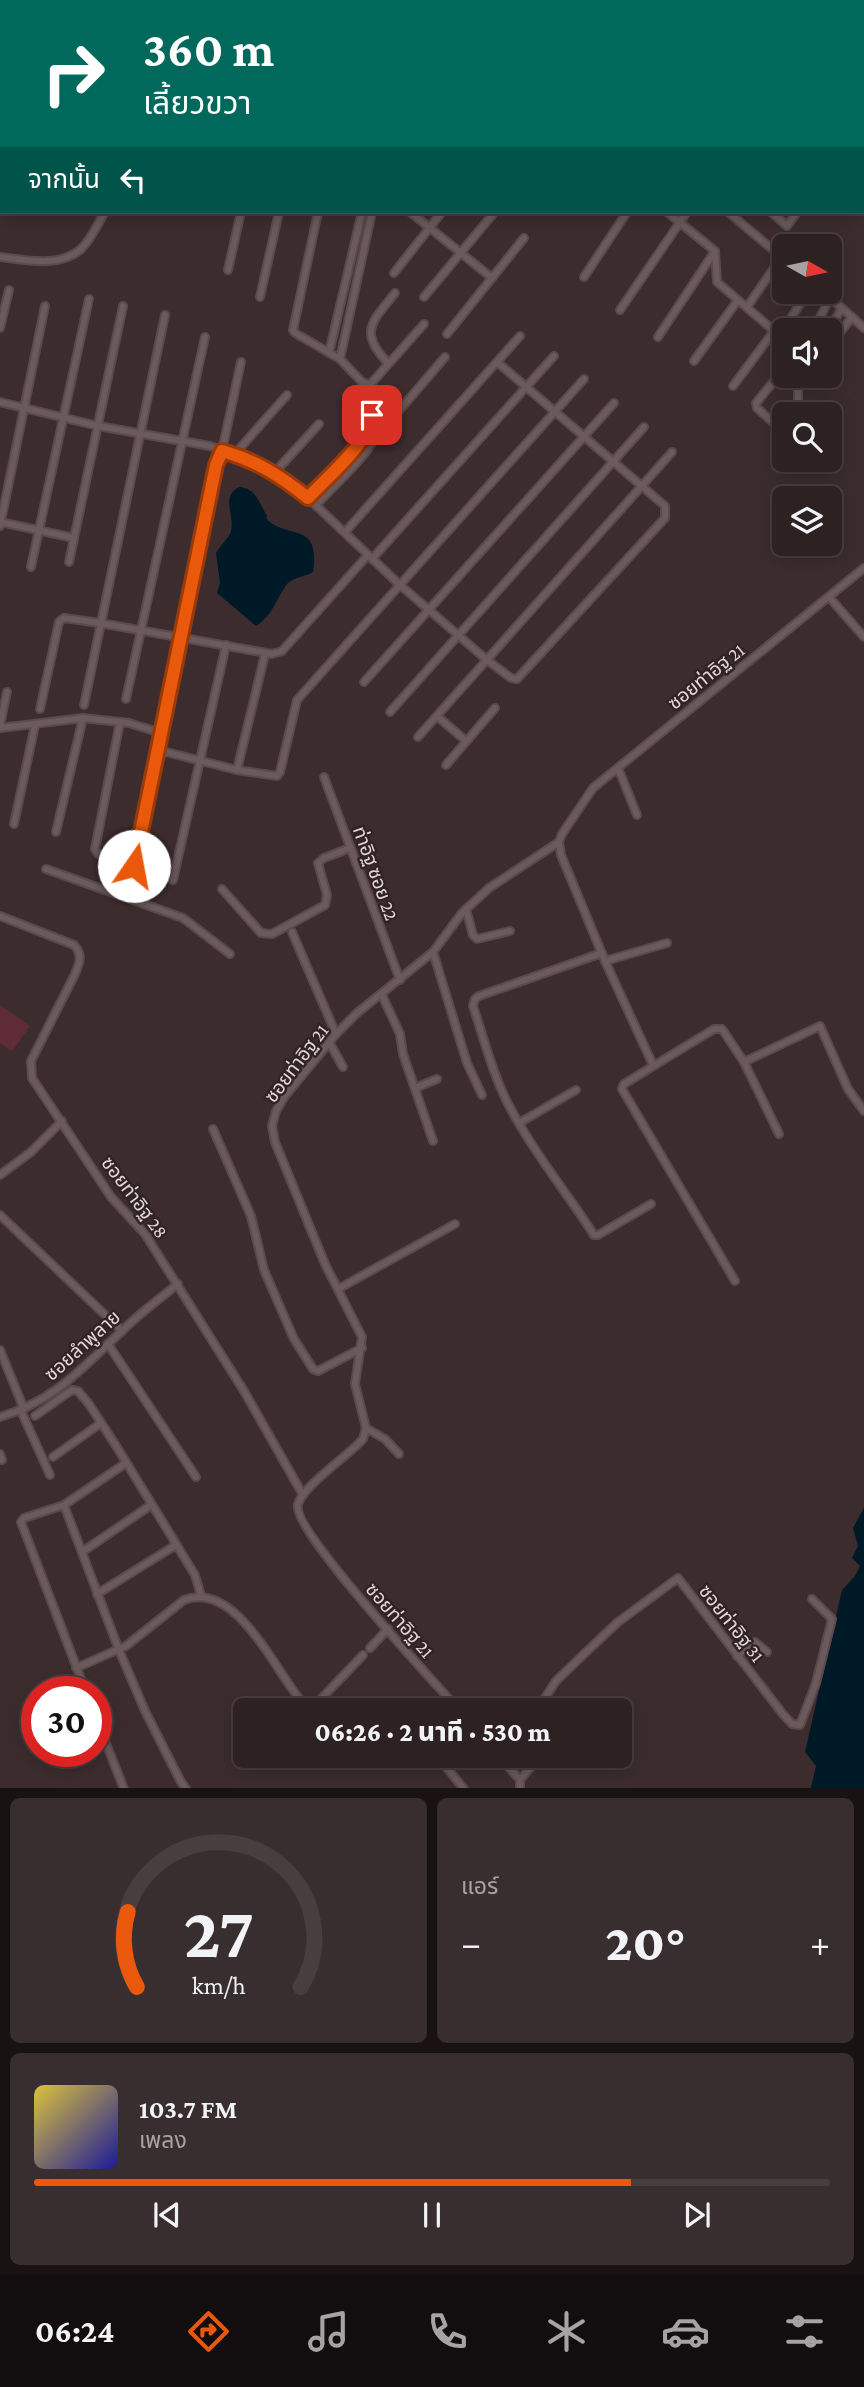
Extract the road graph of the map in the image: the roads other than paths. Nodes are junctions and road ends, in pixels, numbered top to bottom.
1 (104, 214) edge
2 (241, 214) edge
3 (279, 214) edge
4 (318, 214) edge
5 (362, 214) edge
6 (372, 214) edge
7 (412, 214) edge
8 (440, 214) edge
9 (493, 214) dead end
10 (626, 214) edge
11 (670, 214) edge
12 (685, 214) edge
13 (730, 214) edge
14 (773, 214) edge
15 (796, 214) edge
16 (679, 221) junction
17 (429, 228) junction
18 (524, 238) dead end
19 (772, 248) edge
20 (715, 251) junction
21 (460, 253) junction
22 (0, 257) edge
23 (228, 270) dead end
24 (772, 271) edge
25 (394, 272) dead end
26 (584, 277) dead end
27 (492, 278) junction
28 (9, 290) dead end
29 (343, 291) junction
30 (354, 293) junction
31 (395, 293) dead end
32 (260, 297) dead end
33 (424, 297) dead end
34 (89, 299) dead end
35 (738, 300) junction
36 (837, 304) edge
37 (45, 306) dead end
38 (123, 306) dead end
39 (747, 307) junction
40 (842, 308) junction
41 (620, 310) dead end
42 (165, 315) dead end
43 (852, 317) junction
44 (836, 318) edge
45 (424, 324) dead end
46 (0, 328) edge
47 (864, 328) edge
48 (772, 329) edge
49 (842, 330) edge
50 (447, 334) dead end
51 (772, 334) edge
52 (520, 336) dead end
53 (205, 337) dead end
54 (658, 337) dead end
55 (329, 353) junction
56 (554, 356) dead end
57 (446, 357) dead end
58 (340, 359) junction
59 (694, 361) dead end
60 (241, 362) dead end
61 (497, 362) junction
62 (388, 363) junction
63 (583, 379) dead end
64 (772, 384) edge
65 (370, 385) junction
66 (363, 386) junction
67 (733, 386) dead end
68 (526, 387) junction
69 (287, 395) dead end
70 (0, 402) edge
71 (614, 403) dead end
72 (24, 408) junction
73 (554, 412) junction
74 (64, 417) junction
75 (772, 422) edge
76 (381, 423) junction
77 (318, 424) dead end
78 (98, 426) junction
79 (644, 427) dead end
80 (140, 434) junction
81 (583, 437) junction
82 (181, 442) junction
83 (222, 451) junction
84 (672, 452) dead end
85 (237, 456) junction
86 (612, 462) junction
87 (275, 472) junction
88 (641, 487) junction
89 (308, 498) junction
90 (316, 505) junction
91 (0, 524) edge
92 (39, 530) junction
93 (345, 532) junction
94 (74, 538) junction
95 (370, 557) junction
96 (69, 562) dead end
97 (31, 567) dead end
98 (864, 568) edge
99 (400, 585) junction
100 (829, 597) junction
101 (429, 610) junction
102 (100, 623) junction
103 (141, 632) junction
104 (458, 635) junction
105 (864, 637) edge
106 (180, 638) junction
107 (226, 645) junction
108 (265, 654) junction
109 (487, 660) junction
110 (364, 682) dead end
111 (7, 692) dead end
112 (126, 699) dead end
113 (84, 705) dead end
114 (495, 708) dead end
115 (40, 709) dead end
116 (390, 712) dead end
117 (437, 716) junction
118 (83, 718) junction
119 (120, 722) junction
120 (35, 725) junction
121 (0, 727) edge
122 (161, 733) junction
123 (418, 737) dead end
124 (466, 741) junction
125 (158, 750) junction
126 (202, 760) junction
127 (446, 765) dead end
128 (618, 768) junction
129 (237, 769) junction
130 (324, 777) dead end
131 (637, 815) dead end
132 (14, 824) dead end
133 (56, 832) dead end
134 (559, 842) junction
135 (350, 848) junction
136 (134, 866) junction
137 (46, 869) dead end
138 (173, 880) dead end
139 (222, 889) dead end
140 (122, 895) junction
141 (466, 909) junction
142 (0, 916) edge
143 (510, 931) dead end
144 (292, 932) dead end
145 (667, 943) dead end
146 (433, 952) junction
147 (602, 953) junction
148 (230, 954) dead end
149 (605, 961) junction
150 (400, 980) junction
151 (382, 995) junction
152 (336, 1034) junction
153 (329, 1042) junction
154 (744, 1062) junction
155 (653, 1065) junction
156 (343, 1067) dead end
157 (437, 1079) dead end
158 (415, 1088) junction
159 (576, 1090) dead end
160 (482, 1095) dead end
161 (864, 1111) edge
162 (62, 1121) junction
163 (519, 1123) junction
164 (213, 1129) dead end
165 (779, 1134) dead end
166 (433, 1141) dead end
167 (0, 1175) edge
168 (651, 1204) dead end
169 (0, 1215) edge
170 (455, 1224) dead end
171 (735, 1281) dead end
172 (178, 1284) junction
173 (338, 1289) junction
174 (122, 1331) junction
175 (108, 1344) junction
176 (362, 1348) junction
177 (0, 1350) edge
178 (22, 1410) junction
179 (35, 1416) dead end
180 (0, 1417) edge
181 (101, 1423) junction
182 (366, 1428) junction
183 (399, 1454) dead end
184 (53, 1457) dead end
185 (126, 1463) junction
186 (50, 1475) dead end
187 (196, 1477) dead end
188 (303, 1495) junction
189 (64, 1505) junction
190 (151, 1505) junction
191 (176, 1545) junction
192 (82, 1552) junction
193 (97, 1594) junction
194 (201, 1596) junction
195 (812, 1599) dead end
196 (388, 1629) junction
197 (370, 1648) dead end
198 (119, 1650) junction
199 (767, 1652) dead end
200 (363, 1655) dead end
201 (737, 1656) junction
202 (76, 1668) junction
203 (79, 1676) edge
204 (448, 1698) edge
205 (544, 1698) edge
206 (112, 1758) edge
207 (447, 1768) dead end
208 (509, 1768) edge
209 (530, 1768) edge
210 (520, 1780) junction
211 (124, 1788) edge
212 (186, 1788) edge
213 (464, 1788) edge
214 (520, 1788) edge

1 - 22 street
2 - 23 street
3 - 32 street
4 - 55 street
5 - 29 street
6 - 30 street
7 - 17 street
8 - 17 street
9 - 21 street
10 - 26 street
11 - 16 street
12 - 16 street
13 - 19 street
14 - 15 street
16 - 20 street
16 - 41 street
17 - 21 street
17 - 25 street
18 - 27 street
20 - 35 street
20 - 54 street
21 - 27 street
21 - 33 street
24 - 39 street
27 - 50 street
28 - 46 street
29 - 30 street
29 - 55 street
30 - 58 street
31 - 62 street
34 - 74 street
35 - 39 street
35 - 59 street
36 - 40 street
37 - 72 street
38 - 78 street
39 - 48 street
40 - 43 street
40 - 44 street
42 - 80 street
43 - 47 street
43 - 49 street
45 - 62 street
51 - 67 street
52 - 61 street
53 - 82 street
55 - 58 street
56 - 68 street
57 - 76 street
58 - 66 street
60 - 83 street
61 - 68 street
61 - 93 street
62 - 65 street
63 - 73 street
64 - 75 street
65 - 66 street
65 - 76 street
66 - 89 street
68 - 73 street
68 - 95 street
69 - 85 street
70 - 72 street
71 - 81 street
72 - 74 street
72 - 91 street
73 - 81 street
73 - 99 street
74 - 78 street
74 - 92 street
76 - 90 street
77 - 87 street
78 - 80 street
78 - 94 street
79 - 86 street
80 - 82 street
80 - 102 street
81 - 86 street
81 - 101 street
82 - 83 street
82 - 103 street
83 - 85 street
83 - 106 street
84 - 88 street
85 - 87 street
86 - 88 street
86 - 104 street
87 - 89 street
88 - 109 street
88 - 109 street
89 - 90 street
90 - 93 street
91 - 92 street
92 - 94 street
92 - 97 street
93 - 95 street
94 - 96 street
95 - 99 street
95 - 108 street
98 - 100 street, ซอยท่าอิฐ 21
99 - 101 street
99 - 129 street
100 - 105 street
100 - 128 street, ซอยท่าอิฐ 21
101 - 104 street
101 - 110 street
102 - 103 street
102 - 113 street
102 - 115 street
103 - 106 street
103 - 112 street
104 - 109 street
104 - 116 street
106 - 107 street
106 - 122 street
107 - 108 street
107 - 126 street
108 - 129 street
109 - 117 street
111 - 121 street
114 - 124 street
117 - 123 street
117 - 124 street
118 - 119 street
118 - 120 street
118 - 133 street
119 - 122 street
119 - 136 street
120 - 121 street
120 - 132 street
122 - 125 street
124 - 127 street
125 - 126 street
125 - 136 street
126 - 129 street
126 - 138 street
128 - 131 street
128 - 134 street, ซอยท่าอิฐ 21
130 - 135 street, ท่าอิฐ ซอย 22
134 - 141 street, ซอยท่าอิฐ 21
134 - 147 street
135 - 139 street
135 - 150 street, ท่าอิฐ ซอย 22
136 - 140 street
137 - 140 street
140 - 148 street
141 - 143 street
141 - 146 street, ซอยท่าอิฐ 21
142 - 162 street, ซอยท่าอิฐ 28
144 - 152 street
145 - 149 street
146 - 150 street, ซอยท่าอิฐ 21
146 - 160 street
147 - 149 street
147 - 163 street
149 - 155 street
150 - 151 street, ซอยท่าอิฐ 21
151 - 152 street, ซอยท่าอิฐ 21
151 - 158 street
152 - 153 street, ซอยท่าอิฐ 21
153 - 156 street
153 - 173 street, ซอยท่าอิฐ 21
154 - 155 street
154 - 161 street
154 - 165 street
155 - 171 street
157 - 158 street
158 - 166 street
159 - 163 street
162 - 167 street
162 - 172 street, ซอยท่าอิฐ 28
163 - 168 street
164 - 176 street
169 - 174 street
170 - 173 street
172 - 174 street, ซอยลำพูลาย
172 - 188 street, ซอยท่าอิฐ 28
173 - 176 street, ซอยท่าอิฐ 21
174 - 175 street, ซอยลำพูลาย
175 - 178 street, ซอยลำพูลาย
175 - 187 street
176 - 182 street, ซอยท่าอิฐ 21
177 - 178 street
178 - 180 street, ซอยลำพูลาย
178 - 186 street
179 - 181 street
181 - 184 street
181 - 185 street
182 - 183 street
182 - 188 street
185 - 189 street
185 - 190 street
188 - 196 street, ซอยท่าอิฐ 21
189 - 192 street
189 - 202 street
190 - 191 street
190 - 192 street
191 - 193 street
191 - 194 street
192 - 193 street
193 - 198 street
194 - 198 street
194 - 200 street
195 - 201 street, ซอยท่าอิฐ 31
196 - 197 street
196 - 204 street, ซอยท่าอิฐ 21
198 - 202 street
198 - 212 street
199 - 201 street
201 - 205 street, ซอยท่าอิฐ 31
202 - 203 street
206 - 211 street
207 - 213 street
208 - 210 street
209 - 210 street
210 - 214 street

